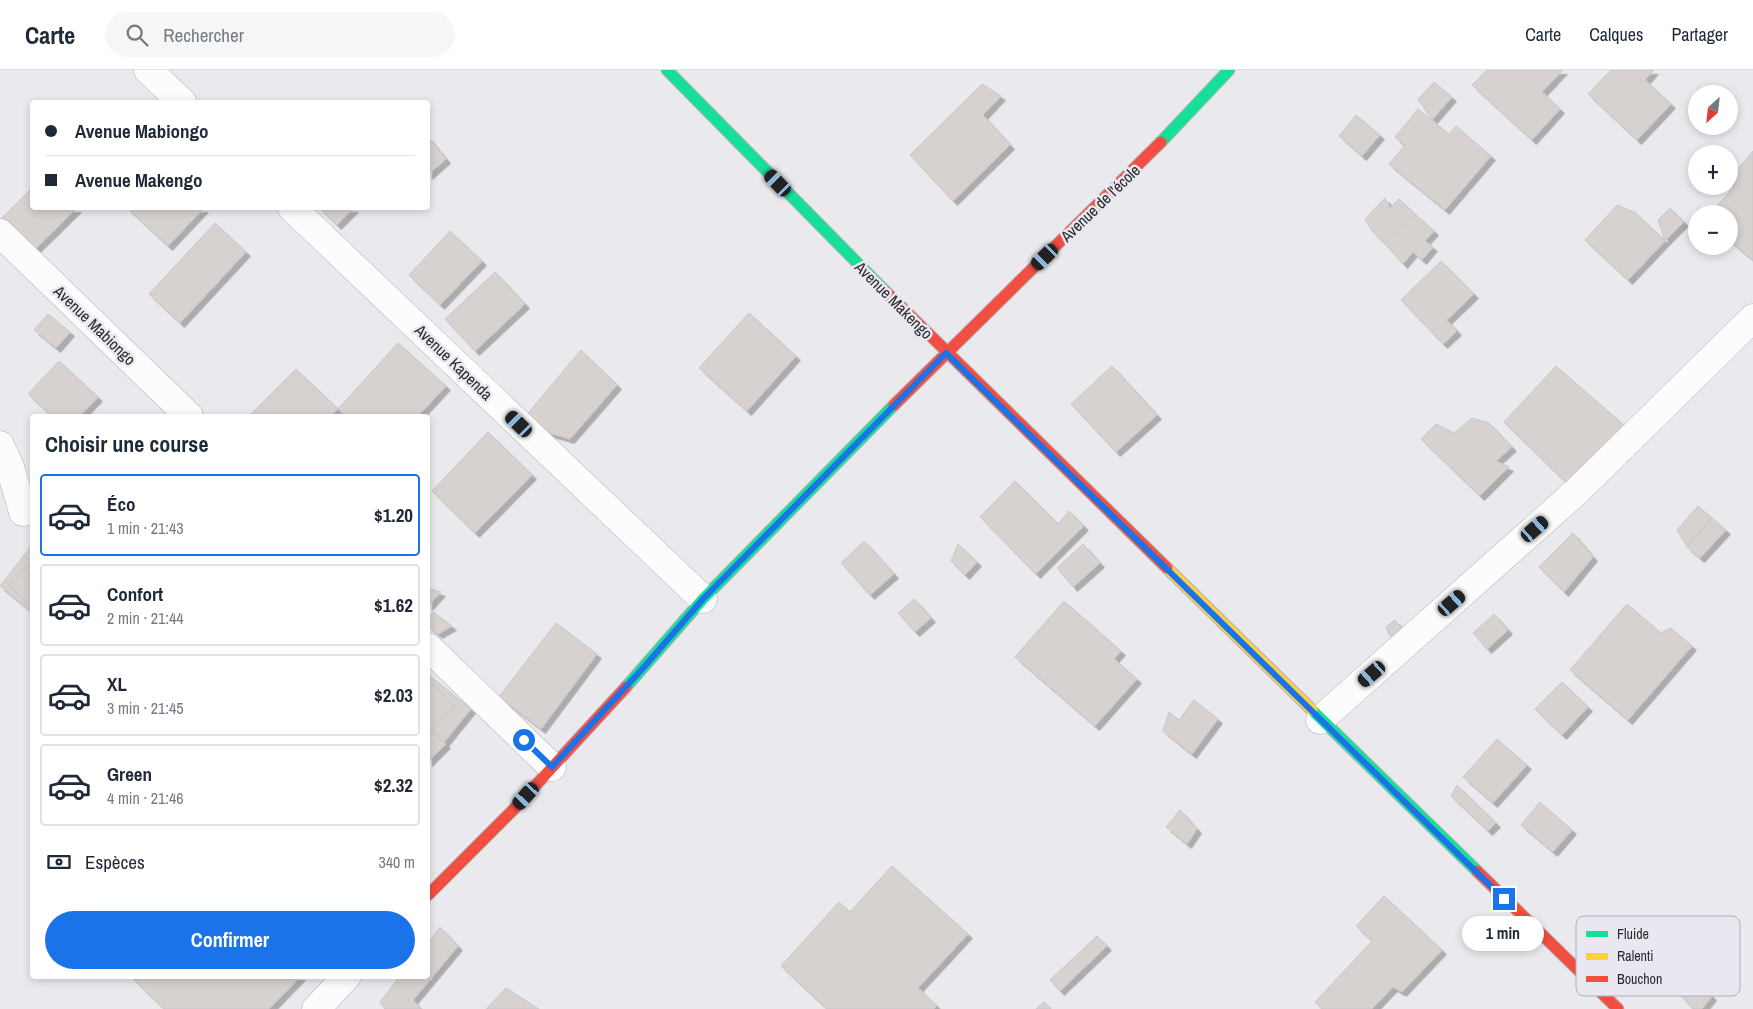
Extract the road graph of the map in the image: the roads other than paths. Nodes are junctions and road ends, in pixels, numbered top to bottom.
1 (148, 70) edge
2 (667, 70) edge
3 (1229, 70) edge
4 (180, 100) edge
5 (294, 210) edge
6 (0, 233) edge
7 (1753, 318) edge
8 (946, 353) junction
9 (188, 414) edge
10 (0, 444) edge
11 (24, 512) dead end
12 (703, 599) junction
13 (430, 648) edge
14 (1320, 720) junction
15 (552, 767) junction
16 (430, 893) edge
17 (1576, 968) edge
18 (344, 979) edge
19 (1605, 996) edge
20 (316, 1009) edge
21 (1618, 1009) edge

1 - 4 street
2 - 8 street, Avenue Makengo
3 - 8 street, Avenue de l'école
5 - 12 street, Avenue Kapenda
6 - 9 street, Avenue Mabiongo
7 - 14 street
8 - 12 street, Avenue de l'école
8 - 14 street, Avenue Makengo
10 - 11 street
12 - 15 street, Avenue de l'école
13 - 15 street
14 - 17 street, Avenue Makengo
15 - 16 street, Avenue de l'école
18 - 20 street
19 - 21 street, Avenue Makengo

